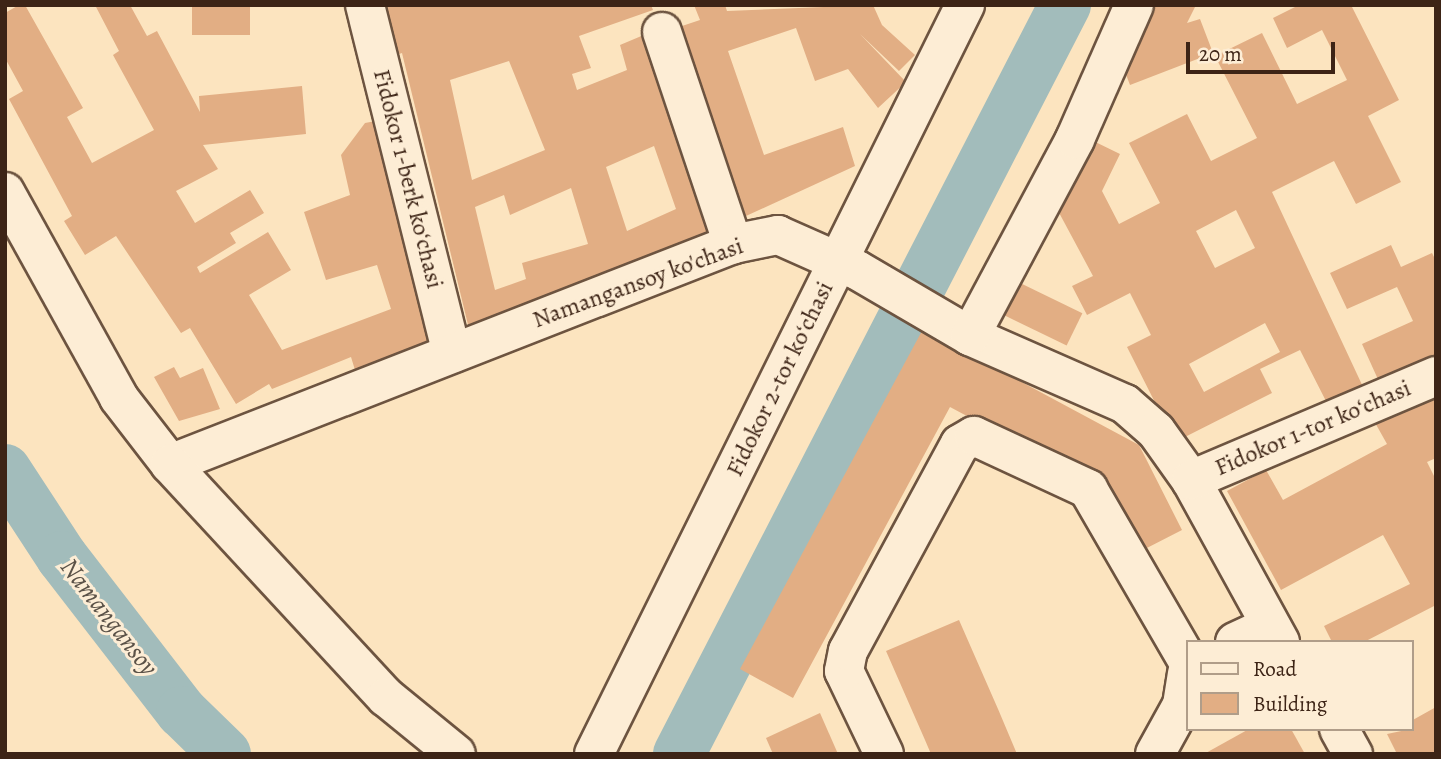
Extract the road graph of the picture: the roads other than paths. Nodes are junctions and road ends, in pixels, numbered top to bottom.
1 (365, 5) edge
2 (965, 5) edge
3 (1134, 5) edge
4 (662, 32) dead end
5 (5, 192) edge
6 (733, 244) junction
7 (847, 267) junction
8 (954, 327) junction
9 (452, 353) junction
10 (1436, 376) edge
11 (170, 464) junction
12 (1191, 480) junction
13 (1275, 634) edge
14 (1245, 640) edge
15 (1186, 658) edge
16 (1186, 679) edge
17 (1340, 731) edge
18 (456, 754) edge
19 (594, 754) edge
20 (884, 754) edge
21 (1155, 754) edge
22 (1353, 754) edge

1 - 9 street, Fidokor 1-berk koʻchasi
2 - 7 street, Fidokor 2-tor koʻchasi
3 - 8 street
4 - 6 street
5 - 11 street
6 - 7 street, Namangansoy ko'chasi
6 - 9 street, Namangansoy ko'chasi
7 - 8 street, Namangansoy ko'chasi
7 - 19 street, Fidokor 2-tor koʻchasi
8 - 12 street, Namangansoy ko'chasi
9 - 11 street, Namangansoy ko'chasi
10 - 12 street, Fidokor 1-tor koʻchasi
11 - 18 street
12 - 13 street, Namangansoy ko'chasi
13 - 14 street
15 - 20 street
16 - 21 street
17 - 22 street

